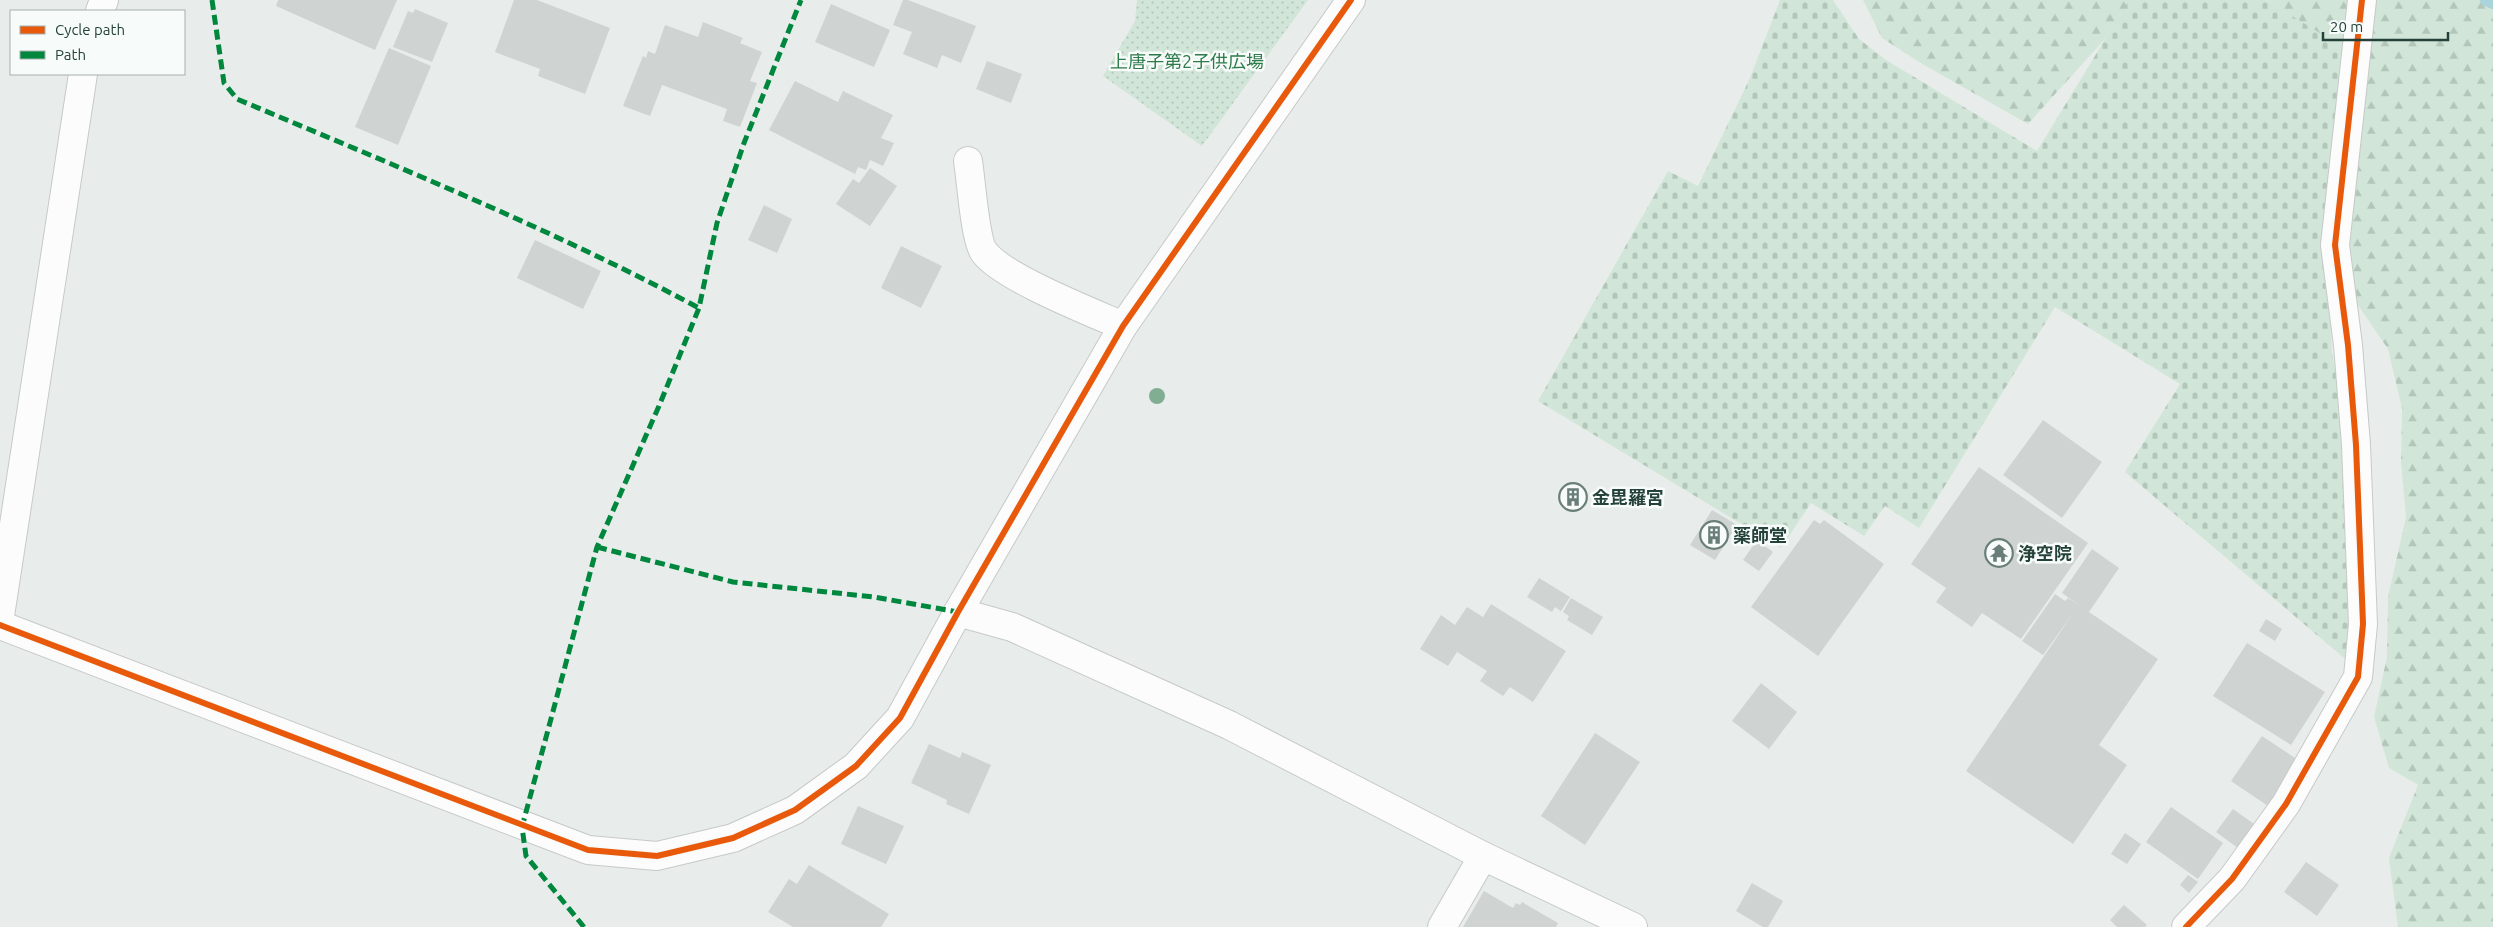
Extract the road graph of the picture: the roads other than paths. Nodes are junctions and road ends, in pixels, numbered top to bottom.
1 (1351, 0) edge
2 (2362, 0) edge
3 (83, 75) edge
4 (968, 161) dead end
5 (1123, 326) junction
6 (958, 612) junction
7 (0, 616) edge
8 (0, 625) edge
9 (1483, 856) junction
10 (1442, 927) edge
11 (1633, 927) edge
12 (2186, 927) edge

1 - 5 street
2 - 12 street
3 - 7 street
4 - 5 street
5 - 6 street
6 - 8 street
6 - 9 street
9 - 10 street
9 - 11 street

